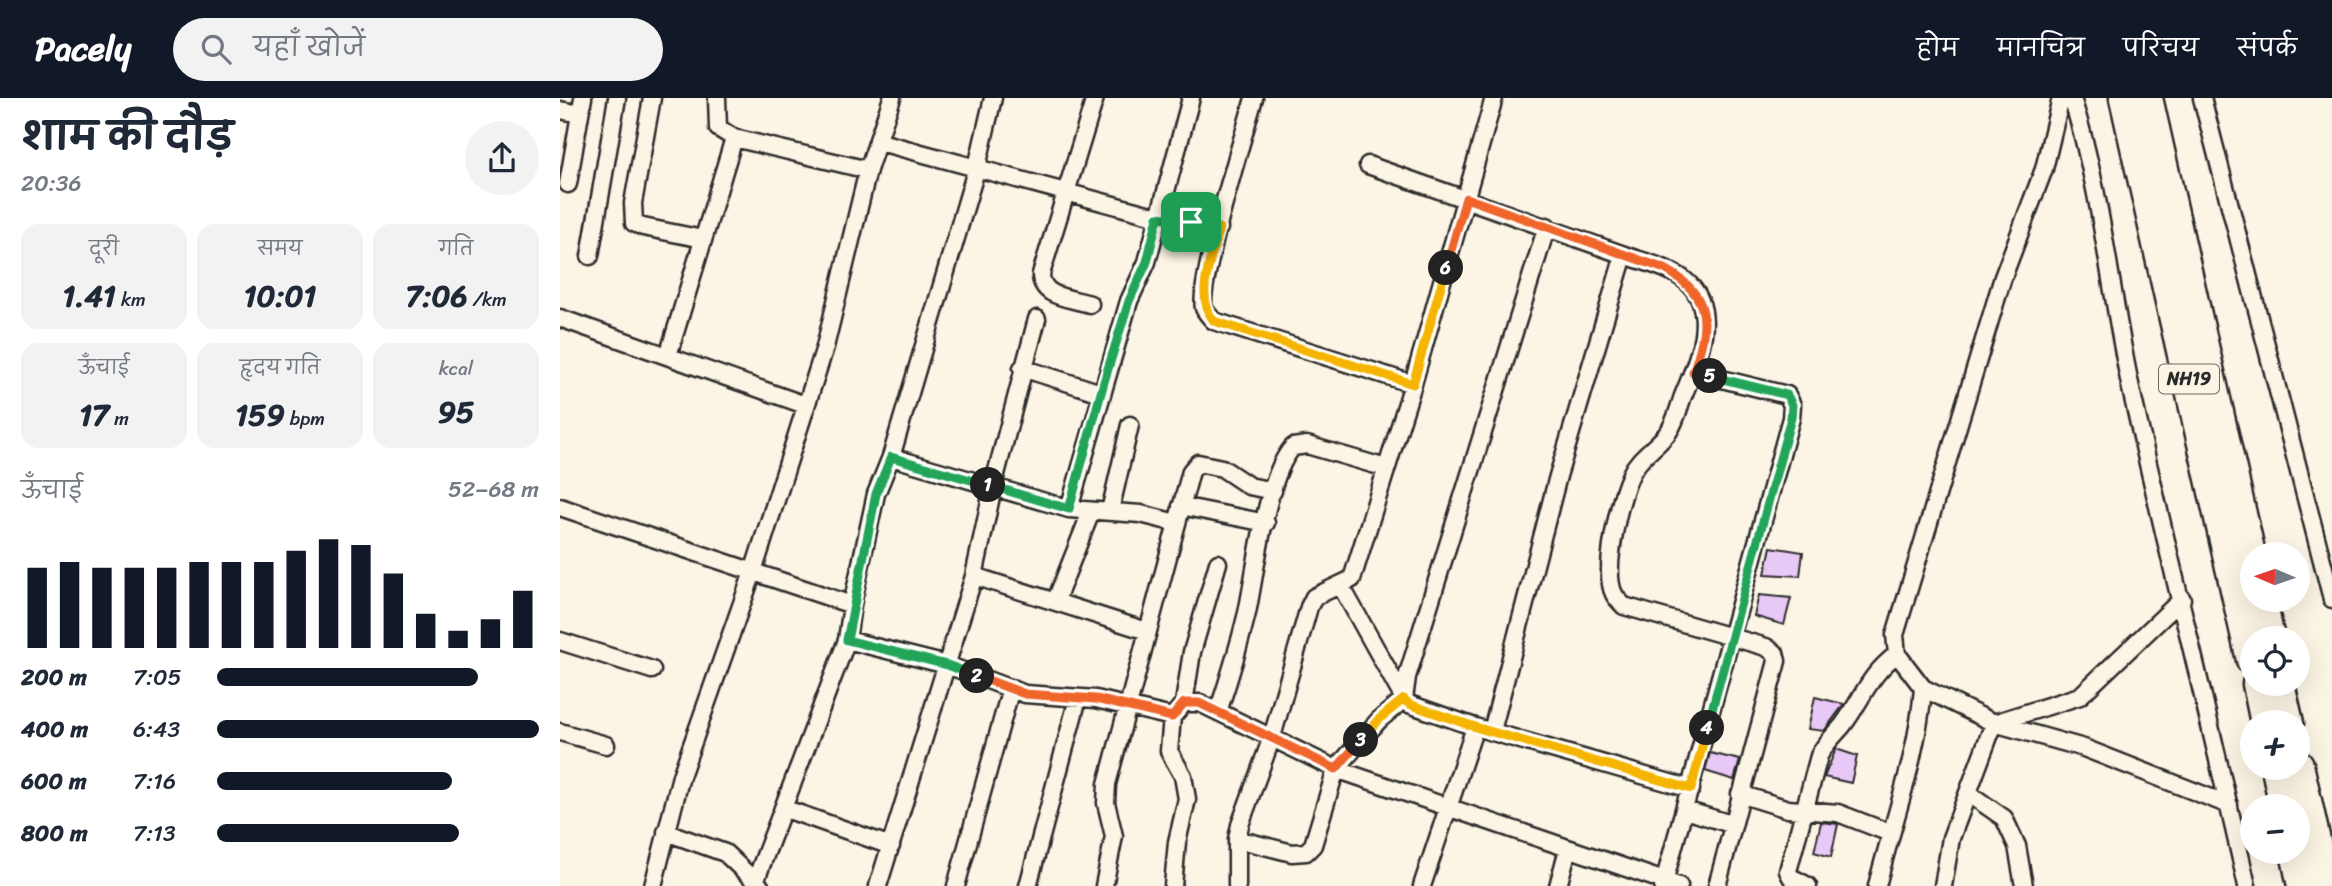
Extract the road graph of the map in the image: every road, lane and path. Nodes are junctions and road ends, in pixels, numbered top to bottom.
1 (617, 98) edge
2 (652, 98) edge
3 (717, 98) edge
4 (892, 98) edge
5 (993, 98) edge
6 (1095, 98) edge
7 (1191, 98) edge
8 (1254, 98) edge
9 (1494, 98) edge
10 (2061, 98) edge
11 (2072, 98) edge
12 (2202, 98) edge
13 (2137, 101) edge
14 (581, 106) edge
15 (560, 110) edge
16 (734, 138) junction
17 (880, 142) junction
18 (1368, 165) dead end
19 (976, 167) junction
20 (868, 170) junction
21 (568, 184) dead end
22 (1068, 194) junction
23 (1466, 198) junction
24 (1158, 217) junction
25 (1547, 226) junction
26 (1219, 228) junction
27 (703, 239) junction
28 (1623, 255) junction
29 (590, 256) dead end
30 (1090, 304) dead end
31 (560, 318) edge
32 (1037, 319) dead end
33 (668, 356) junction
34 (1022, 368) junction
35 (1693, 372) junction
36 (1413, 384) junction
37 (1101, 393) junction
38 (805, 405) junction
39 (1130, 425) dead end
40 (891, 457) junction
41 (1386, 468) junction
42 (994, 486) junction
43 (1272, 491) junction
44 (1181, 506) junction
45 (560, 507) edge
46 (1069, 509) junction
47 (1110, 511) junction
48 (1091, 512) junction
49 (1176, 523) junction
50 (1266, 523) junction
51 (2247, 542) edge
52 (1218, 563) dead end
53 (753, 572) junction
54 (974, 576) junction
55 (1341, 586) junction
56 (2182, 599) junction
57 (2332, 599) edge
58 (1056, 600) junction
59 (852, 605) junction
60 (2245, 626) edge
61 (1147, 631) junction
62 (1730, 638) junction
63 (847, 640) junction
64 (560, 641) edge
65 (1897, 654) junction
66 (947, 665) junction
67 (652, 670) dead end
68 (1011, 688) junction
69 (1923, 688) junction
70 (1078, 698) junction
71 (1404, 699) junction
72 (1184, 703) junction
73 (1130, 705) junction
74 (1218, 712) junction
75 (1172, 717) junction
76 (1994, 723) junction
77 (1475, 727) junction
78 (1492, 731) junction
79 (560, 732) edge
80 (1272, 737) junction
81 (606, 745) dead end
82 (1336, 769) junction
83 (2301, 780) edge
84 (1691, 789) junction
85 (1968, 793) junction
86 (1740, 794) junction
87 (2229, 805) junction
88 (1447, 807) junction
89 (783, 808) junction
90 (1685, 810) junction
91 (1803, 811) junction
92 (1731, 824) junction
93 (667, 832) junction
94 (1890, 833) junction
95 (1237, 839) junction
96 (891, 846) junction
97 (1568, 849) junction
98 (2298, 864) edge
99 (758, 884) edge
100 (1668, 885) edge
101 (653, 886) edge
102 (878, 886) edge
103 (956, 886) edge
104 (1028, 886) edge
105 (1104, 886) edge
106 (1173, 886) edge
107 (1237, 886) edge
108 (1422, 886) edge
109 (1558, 886) edge
110 (1717, 886) edge
111 (1808, 886) edge
112 (1877, 886) edge
113 (1943, 886) edge
114 (2024, 886) edge
115 (2247, 886) edge
116 (2303, 886) edge
117 (2325, 886) edge

1 - 29 street
2 - 27 street
3 - 16 street
4 - 17 street
5 - 19 street
6 - 22 street
7 - 24 street
8 - 26 street
9 - 23 street
10 - 65 street
11 - 56 street
12 - 57 street
13 - 51 highway, NH19
13 - 60 highway, NH19
14 - 15 street
14 - 21 street
16 - 20 street
16 - 27 street
17 - 19 street
17 - 20 street
18 - 23 street
19 - 22 street
19 - 40 street
20 - 38 street
22 - 24 street
22 - 30 street
23 - 25 street
23 - 36 street
24 - 26 street
24 - 37 street
25 - 28 street
25 - 71 street
26 - 36 street
27 - 33 street
28 - 35 street
28 - 78 street
31 - 33 street
32 - 34 street
33 - 38 street
34 - 37 street
34 - 42 street
35 - 62 street
35 - 62 street
36 - 41 street
37 - 46 street
38 - 53 street
39 - 47 street
40 - 42 street
40 - 59 street
41 - 43 street
41 - 55 street
42 - 46 street
42 - 54 street
43 - 44 street
43 - 50 street
44 - 49 street
44 - 50 street
45 - 53 street
46 - 48 street
47 - 48 street
47 - 49 street
48 - 58 street
49 - 61 street
50 - 74 street
52 - 72 street
53 - 59 street
53 - 93 street
54 - 58 street
54 - 66 street
55 - 71 street
55 - 80 street
56 - 76 street
56 - 87 street
58 - 61 street
59 - 63 street
61 - 73 street
62 - 84 street
62 - 86 street
63 - 66 street
63 - 89 street
64 - 67 street
65 - 69 street
65 - 91 street
66 - 68 street
66 - 96 street
68 - 70 street
68 - 103 street
69 - 76 street
69 - 94 street
70 - 73 street
70 - 104 street
71 - 77 street
71 - 82 street
72 - 74 street
72 - 75 street
73 - 75 street
73 - 105 street
74 - 80 street
75 - 106 street
76 - 85 street
76 - 87 street
77 - 78 street
77 - 88 street
78 - 84 street
79 - 81 street
80 - 82 street
80 - 95 street
82 - 88 street
82 - 95 street
83 - 117 highway
84 - 90 street
85 - 113 street
85 - 114 street
86 - 91 street
86 - 92 street
87 - 115 street
88 - 97 street
88 - 108 street
89 - 96 street
89 - 99 street
90 - 92 street
90 - 100 street
91 - 94 street
91 - 111 street
92 - 110 street
93 - 99 street
93 - 101 street
94 - 112 street
95 - 107 street
96 - 102 street
97 - 100 street
97 - 109 street
98 - 116 highway

